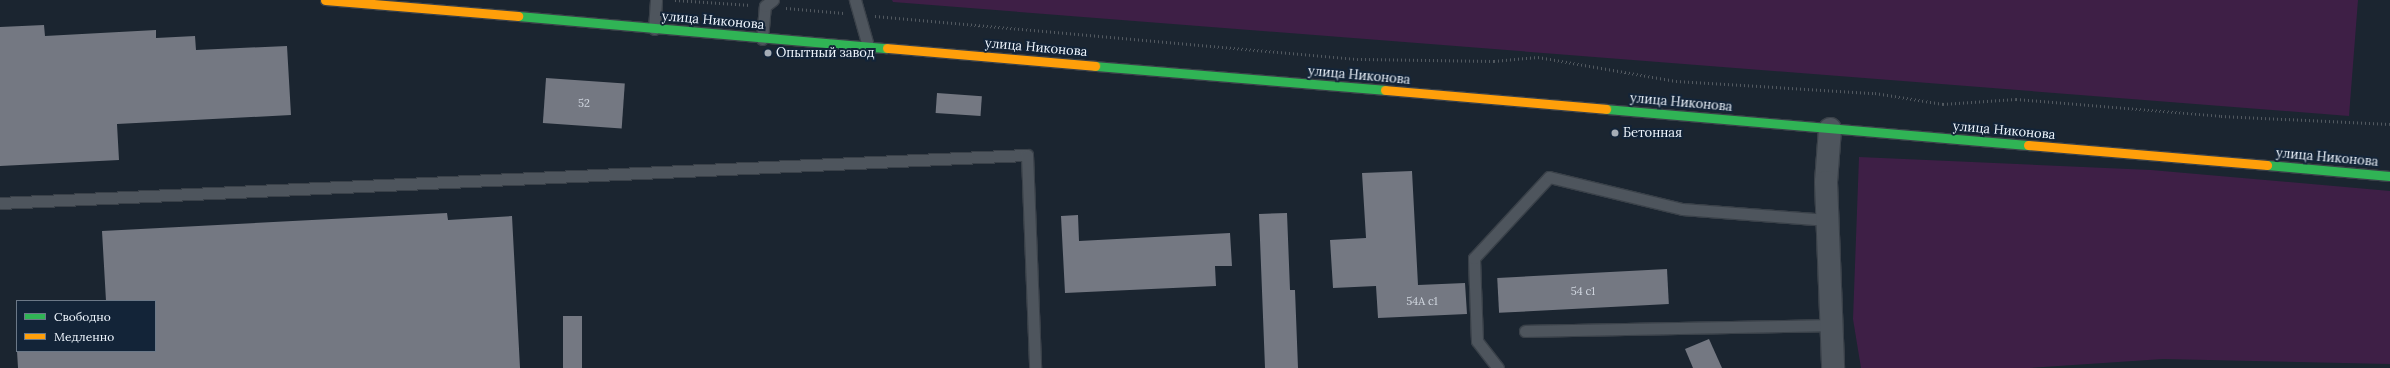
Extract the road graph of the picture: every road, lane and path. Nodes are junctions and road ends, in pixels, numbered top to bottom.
1 (325, 0) edge
2 (431, 0) edge
3 (656, 0) edge
4 (675, 0) edge
5 (855, 0) edge
6 (375, 2) edge
7 (769, 3) edge
8 (451, 10) junction
9 (859, 15) junction
10 (654, 29) junction
11 (762, 39) junction
12 (868, 46) junction
13 (2390, 124) edge
14 (1830, 129) junction
15 (2390, 176) edge
16 (0, 203) edge
17 (1828, 220) junction
18 (1831, 326) junction
19 (1525, 331) dead end
20 (1035, 368) edge
21 (1498, 368) edge
22 (1833, 368) edge

1 - 6 main road, улица Никонова
2 - 8 main road
3 - 10 lane
4 - 7 path
5 - 9 lane
6 - 8 main road, улица Никонова
7 - 9 path
7 - 11 lane
8 - 10 main road, улица Никонова
9 - 12 lane
9 - 13 path
10 - 11 main road, улица Никонова
11 - 12 main road, улица Никонова
12 - 14 main road, улица Никонова
14 - 15 main road, улица Никонова
14 - 17 street
16 - 20 lane
17 - 18 street
17 - 21 lane
18 - 19 lane
18 - 22 street

